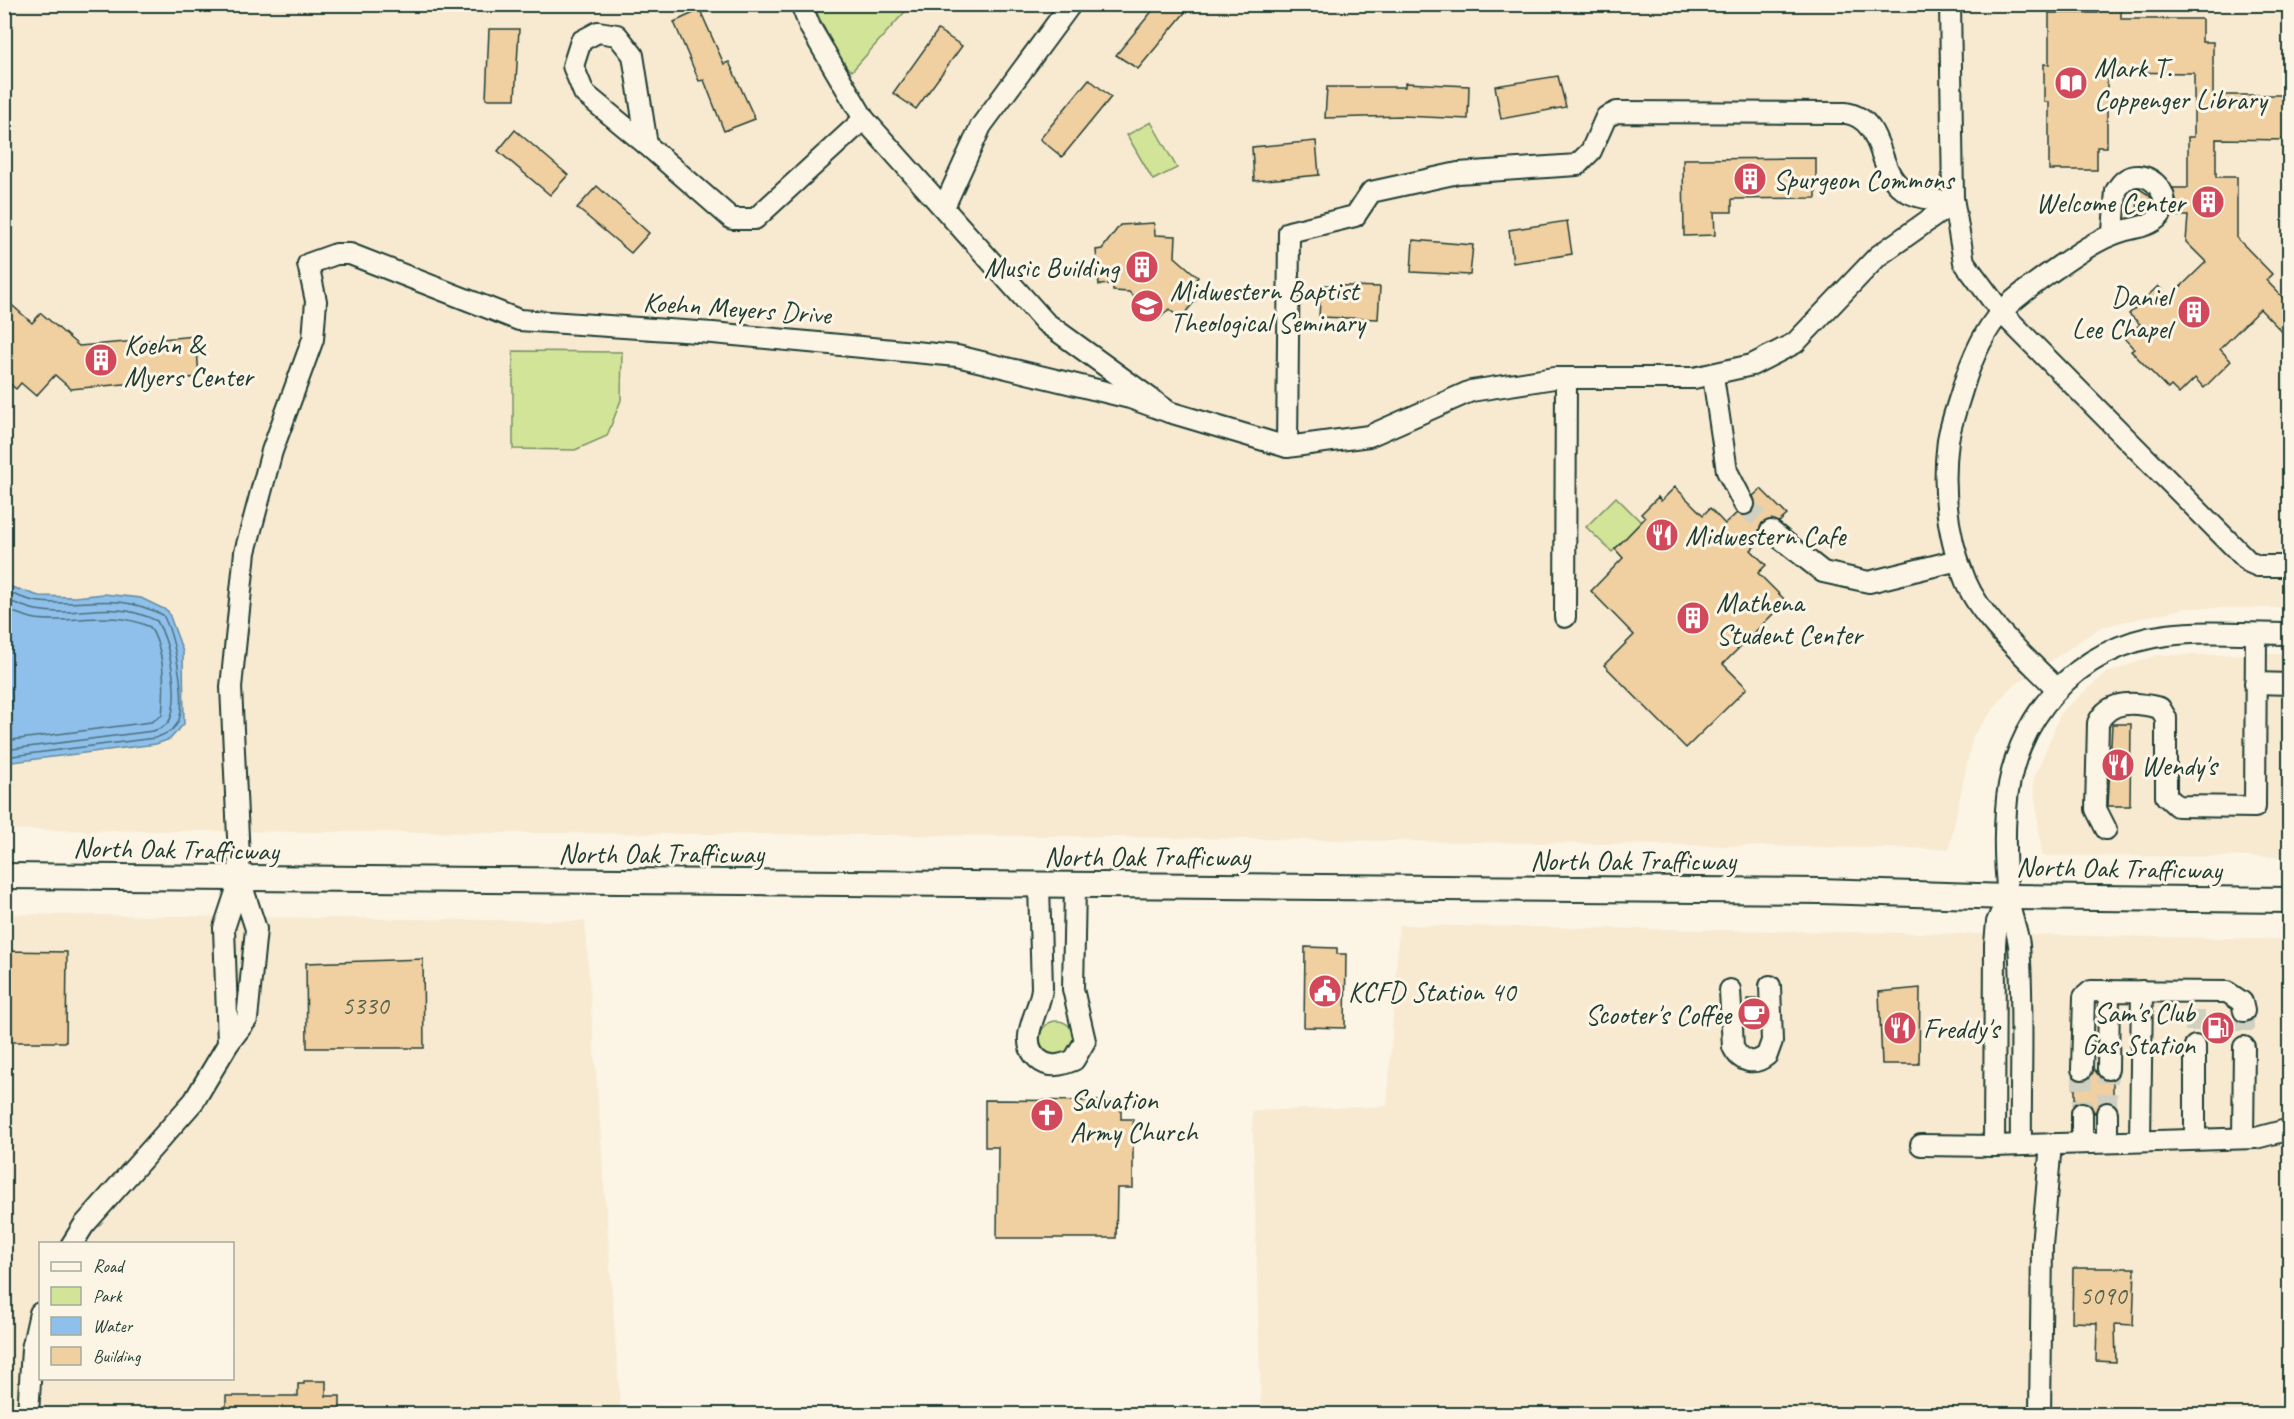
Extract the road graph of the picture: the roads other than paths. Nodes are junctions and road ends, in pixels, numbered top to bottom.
1 (801, 4) edge
2 (1071, 4) edge
3 (1950, 4) edge
4 (864, 119) junction
5 (647, 145) junction
6 (1953, 203) junction
7 (944, 207) junction
8 (2113, 232) dead end
9 (2001, 312) junction
10 (1713, 376) junction
11 (1566, 379) junction
12 (1169, 412) junction
13 (1287, 447) junction
14 (1744, 504) tunnel mouth
15 (1771, 531) tunnel mouth
16 (1958, 560) junction
17 (2289, 566) edge
18 (1565, 617) dead end
19 (2256, 634) junction
20 (2289, 634) edge
21 (2255, 683) junction
22 (2289, 684) edge
23 (2057, 688) junction
24 (2106, 829) dead end
25 (4, 876) edge
26 (240, 880) junction
27 (1039, 886) junction
28 (1075, 886) junction
29 (2008, 897) junction
30 (2289, 900) edge
31 (1770, 986) dead end
32 (1730, 990) dead end
33 (2109, 991) junction
34 (2142, 991) junction
35 (2244, 1011) dead end
36 (228, 1044) junction
37 (2195, 1046) tunnel mouth
38 (2244, 1047) tunnel mouth
39 (2082, 1069) tunnel mouth
40 (2108, 1069) tunnel mouth
41 (2082, 1113) tunnel mouth
42 (2107, 1113) tunnel mouth
43 (2289, 1129) edge
44 (2242, 1138) junction
45 (2195, 1139) junction
46 (2140, 1141) junction
47 (2107, 1142) junction
48 (2082, 1143) junction
49 (2051, 1144) junction
50 (1921, 1145) dead end
51 (2021, 1145) junction
52 (1994, 1146) junction
53 (73, 1242) edge
54 (39, 1318) edge
55 (28, 1414) edge
56 (2040, 1414) edge

1 - 4 street
2 - 7 street
3 - 6 street
4 - 5 street
4 - 7 street
5 - 5 street
6 - 9 street
6 - 10 street
6 - 13 street
7 - 12 street
8 - 9 street
9 - 16 street
9 - 17 street
10 - 11 street
10 - 14 street
11 - 13 street
11 - 18 street
12 - 13 street, Koehn Meyers Drive
12 - 26 street, Koehn Meyers Drive
15 - 16 street
16 - 23 street
19 - 20 street
19 - 21 street
19 - 23 street
21 - 22 street
21 - 24 street
23 - 29 street
25 - 26 main road, North Oak Trafficway
26 - 27 main road, North Oak Trafficway
26 - 36 street
26 - 36 street
27 - 28 main road, North Oak Trafficway
27 - 28 street
28 - 29 main road, North Oak Trafficway
29 - 30 main road, North Oak Trafficway
29 - 51 street
29 - 52 street
31 - 32 street
33 - 34 street
33 - 39 street
33 - 40 street
34 - 35 street
34 - 46 street
36 - 53 street
37 - 45 street
38 - 44 street
41 - 48 street
42 - 47 street
43 - 44 street
44 - 45 street
45 - 46 street
46 - 47 street
47 - 48 street
48 - 49 street
49 - 51 street
49 - 56 street
50 - 52 street
51 - 52 street
54 - 55 street

